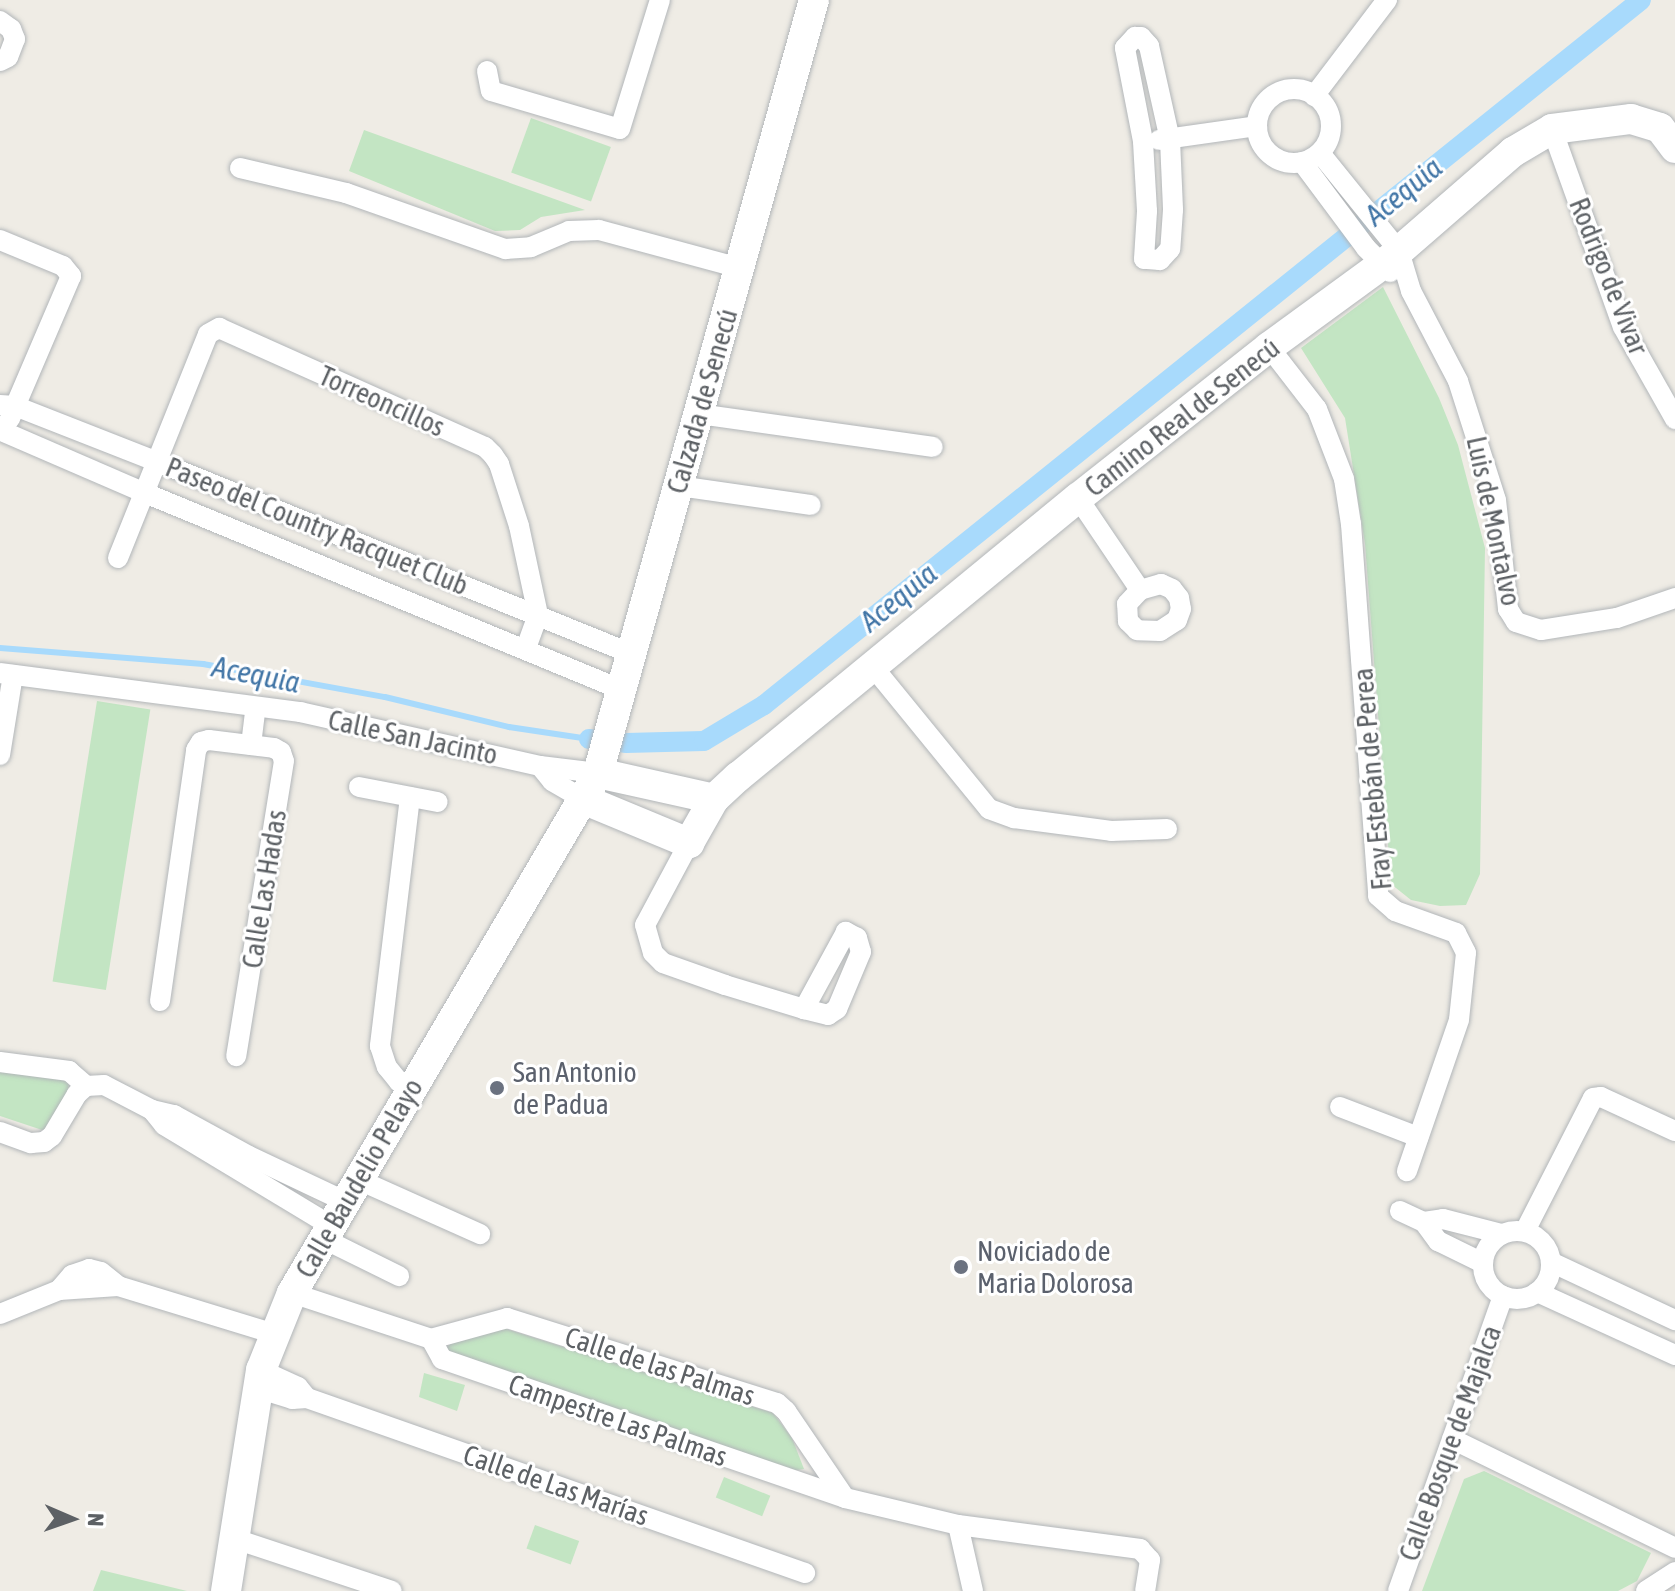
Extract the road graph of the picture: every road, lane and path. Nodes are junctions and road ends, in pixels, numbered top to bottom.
1 (660, 0) edge
2 (814, 0) edge
3 (1387, 0) edge
4 (0, 21) edge
5 (0, 61) edge
6 (487, 71) dead end
7 (1314, 96) junction
8 (1257, 126) junction
9 (1552, 129) junction
10 (1170, 140) junction
11 (1143, 141) junction
12 (1675, 148) edge
13 (1311, 157) junction
14 (240, 168) dead end
15 (0, 240) edge
16 (1383, 249) junction
17 (740, 268) junction
18 (1269, 347) junction
19 (7, 406) edge
20 (699, 414) junction
21 (1675, 419) edge
22 (1, 433) edge
23 (933, 447) dead end
24 (158, 462) junction
25 (679, 486) junction
26 (145, 493) junction
27 (1078, 498) junction
28 (811, 505) dead end
29 (118, 558) dead end
30 (1140, 590) dead end
31 (1675, 598) edge
32 (538, 615) junction
33 (525, 650) junction
34 (632, 654) junction
35 (874, 668) junction
36 (6, 674) edge
37 (622, 690) junction
38 (256, 707) junction
39 (251, 745) junction
40 (0, 755) edge
41 (540, 766) junction
42 (598, 773) junction
43 (359, 787) dead end
44 (410, 797) junction
45 (714, 799) junction
46 (585, 800) junction
47 (438, 802) dead end
48 (1167, 829) dead end
49 (689, 843) junction
50 (160, 1001) dead end
51 (804, 1009) dead end
52 (236, 1056) dead end
53 (0, 1062) edge
54 (406, 1085) junction
55 (86, 1086) junction
56 (1340, 1107) dead end
57 (1675, 1131) edge
58 (0, 1132) edge
59 (1418, 1137) junction
60 (1407, 1171) dead end
61 (338, 1211) junction
62 (1400, 1211) dead end
63 (1424, 1222) junction
64 (1525, 1231) junction
65 (480, 1234) dead end
66 (1502, 1234) junction
67 (1551, 1262) junction
68 (1483, 1263) junction
69 (399, 1276) dead end
70 (1537, 1292) junction
71 (292, 1293) junction
72 (1503, 1296) junction
73 (0, 1314) edge
74 (1675, 1320) edge
75 (275, 1334) junction
76 (431, 1339) junction
77 (1675, 1355) edge
78 (259, 1379) junction
79 (1452, 1439) junction
80 (845, 1498) junction
81 (958, 1525) junction
82 (235, 1539) junction
83 (1675, 1548) edge
84 (1675, 1572) edge
85 (805, 1573) dead end
86 (226, 1591) edge
87 (392, 1591) edge
88 (973, 1591) edge
89 (1145, 1591) edge
90 (1398, 1591) edge
91 (1646, 1591) edge

1 - 6 street
2 - 17 street, Calzada de Senecú
3 - 7 street
4 - 5 street
7 - 8 street
7 - 13 street
8 - 10 street
8 - 13 street
9 - 12 street, Camino Real de Senecú
9 - 16 street, Camino Real de Senecú
9 - 21 street, Rodrigo de Vivar
10 - 11 street
10 - 11 street
10 - 11 street
13 - 16 street
13 - 16 street
14 - 17 street
15 - 19 street
16 - 18 street, Camino Real de Senecú
16 - 31 street, Luis de Montalvo
17 - 20 street, Calzada de Senecú
18 - 27 street, Camino Real de Senecú
18 - 59 street, Fray Estebán de Perea
19 - 22 street
19 - 24 street, Paseo del Country Racquet Club
20 - 23 street
20 - 25 street, Calzada de Senecú
22 - 26 street, Paseo del Country Racquet Club
24 - 26 street
24 - 32 street, Paseo del Country Racquet Club
24 - 32 street, Torreoncillos
25 - 28 street
25 - 34 street, Calzada de Senecú
26 - 29 street
26 - 33 street, Paseo del Country Racquet Club
27 - 30 street
27 - 35 street, Camino Real de Senecú
32 - 33 street
32 - 34 street, Paseo del Country Racquet Club
33 - 37 street, Paseo del Country Racquet Club
34 - 37 street, Calzada de Senecú
35 - 45 street, Camino Real de Senecú
35 - 48 street
36 - 38 street, Calle San Jacinto
36 - 40 street
37 - 42 street, Calzada de Senecú
38 - 39 street
38 - 41 street, Calle San Jacinto
39 - 50 street, Calle Las Hadas
39 - 52 street, Calle Las Hadas
41 - 42 street, Calle San Jacinto
41 - 46 street, Calle San Jacinto
42 - 45 street
42 - 46 street, Calzada de Senecú
43 - 44 street
44 - 47 street
44 - 54 street
45 - 49 street
46 - 49 street
46 - 54 street, Calle Baudelio Pelayo
49 - 51 street
53 - 55 street
54 - 61 street, Calle Baudelio Pelayo
55 - 58 street
55 - 61 street
56 - 59 street
57 - 64 street
59 - 60 street, Fray Estebán de Perea
61 - 65 street
61 - 69 street
61 - 71 street, Calle Baudelio Pelayo
62 - 63 street
63 - 66 street
63 - 68 street
64 - 66 street
64 - 67 street
66 - 68 street
67 - 70 street
67 - 74 street
68 - 72 street
70 - 72 street
70 - 77 street
71 - 75 street, Calle Baudelio Pelayo
71 - 76 street, Campestre Las Palmas
72 - 79 street, Calle Bosque de Majalca
73 - 75 street
75 - 78 street, Calle Baudelio Pelayo
76 - 80 street, Campestre Las Palmas
76 - 80 street, Calle de las Palmas
78 - 82 street, Calle Baudelio Pelayo
78 - 85 street, Calle de Las Marías
79 - 83 street
79 - 90 street, Calle Bosque de Majalca
80 - 81 street, Campestre Las Palmas
81 - 88 street
81 - 89 street, Campestre Las Palmas
82 - 86 street, Calle Baudelio Pelayo
82 - 87 street
84 - 91 street

